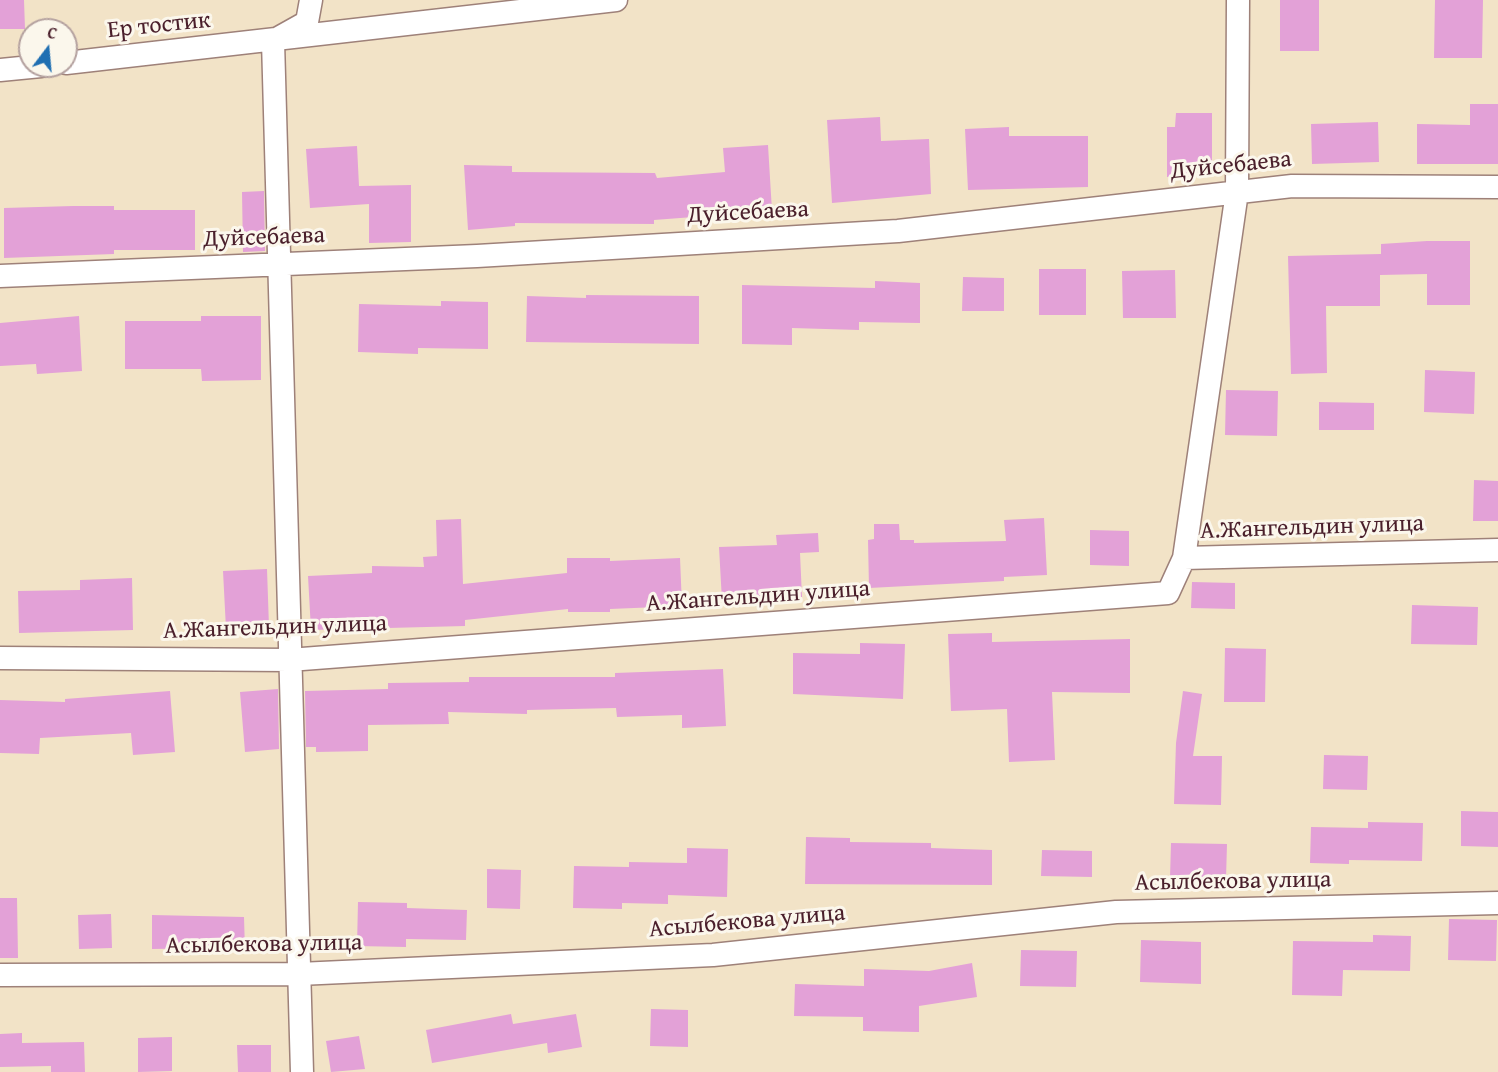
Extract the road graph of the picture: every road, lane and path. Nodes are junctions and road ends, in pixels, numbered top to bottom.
1 (311, 0) edge
2 (616, 0) edge
3 (1238, 0) edge
4 (273, 41) junction
5 (78, 62) edge
6 (18, 68) edge
7 (0, 70) edge
8 (1498, 188) edge
9 (1237, 192) junction
10 (280, 264) junction
11 (0, 276) edge
12 (1498, 550) edge
13 (1184, 558) junction
14 (0, 658) edge
15 (289, 660) junction
16 (1498, 903) edge
17 (299, 974) junction
18 (0, 975) edge
19 (302, 1072) edge

1 - 4 street
2 - 4 street, Ер тостик
3 - 9 street
4 - 5 street, Ер тостик
4 - 10 street
6 - 7 street
8 - 9 street, Дуйсебаева
9 - 10 street, Дуйсебаева
9 - 13 street
10 - 11 street, Дуйсебаева
10 - 15 street
12 - 13 street, А.Жангельдин улица
13 - 15 street, А.Жангельдин улица
14 - 15 street, А.Жангельдин улица
15 - 17 street
16 - 17 street, Асылбекова улица
17 - 18 street, Асылбекова улица
17 - 19 street

